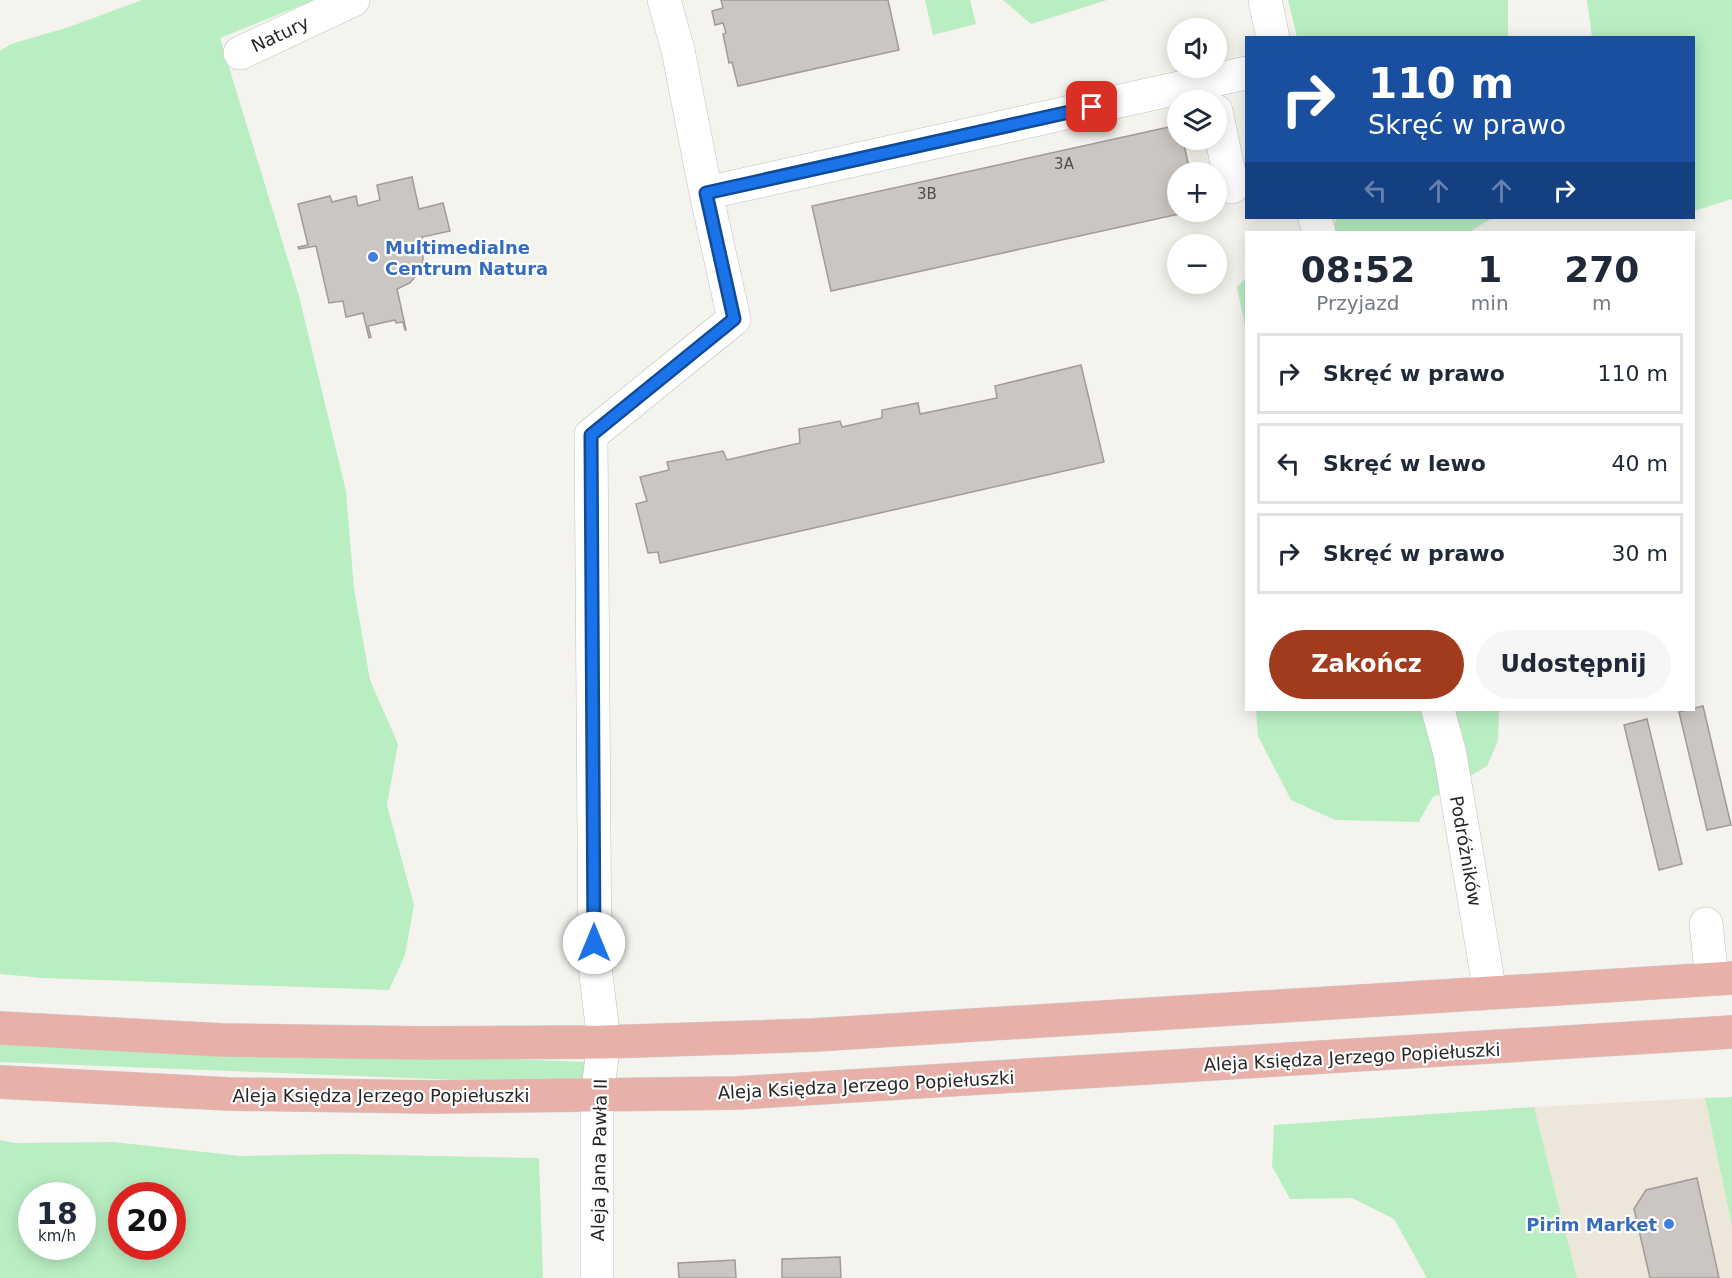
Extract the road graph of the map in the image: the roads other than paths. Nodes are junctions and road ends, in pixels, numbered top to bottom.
1 (352, 0) edge
2 (664, 0) edge
3 (1265, 0) edge
4 (1274, 36) edge
5 (240, 53) dead end
6 (1245, 74) edge
7 (1223, 90) edge
8 (1167, 106) edge
9 (1225, 150) edge
10 (1233, 187) dead end
11 (706, 193) junction
12 (1438, 711) edge
13 (1706, 924) dead end
14 (1722, 979) edge
15 (1490, 993) junction
16 (0, 1028) edge
17 (1732, 1032) edge
18 (604, 1042) junction
19 (0, 1082) edge
20 (597, 1096) junction
21 (597, 1278) edge

1 - 5 street, Natury
2 - 11 street
3 - 4 street
6 - 7 street
8 - 11 street
9 - 10 street
11 - 18 street, Aleja Jana Pawła II
12 - 15 street, Podróżników
13 - 14 street
14 - 15 main road
15 - 18 main road
16 - 18 main road
17 - 20 main road, Aleja Księdza Jerzego Popiełuszki
18 - 20 street, Aleja Jana Pawła II
19 - 20 main road, Aleja Księdza Jerzego Popiełuszki
20 - 21 street, Aleja Jana Pawła II

